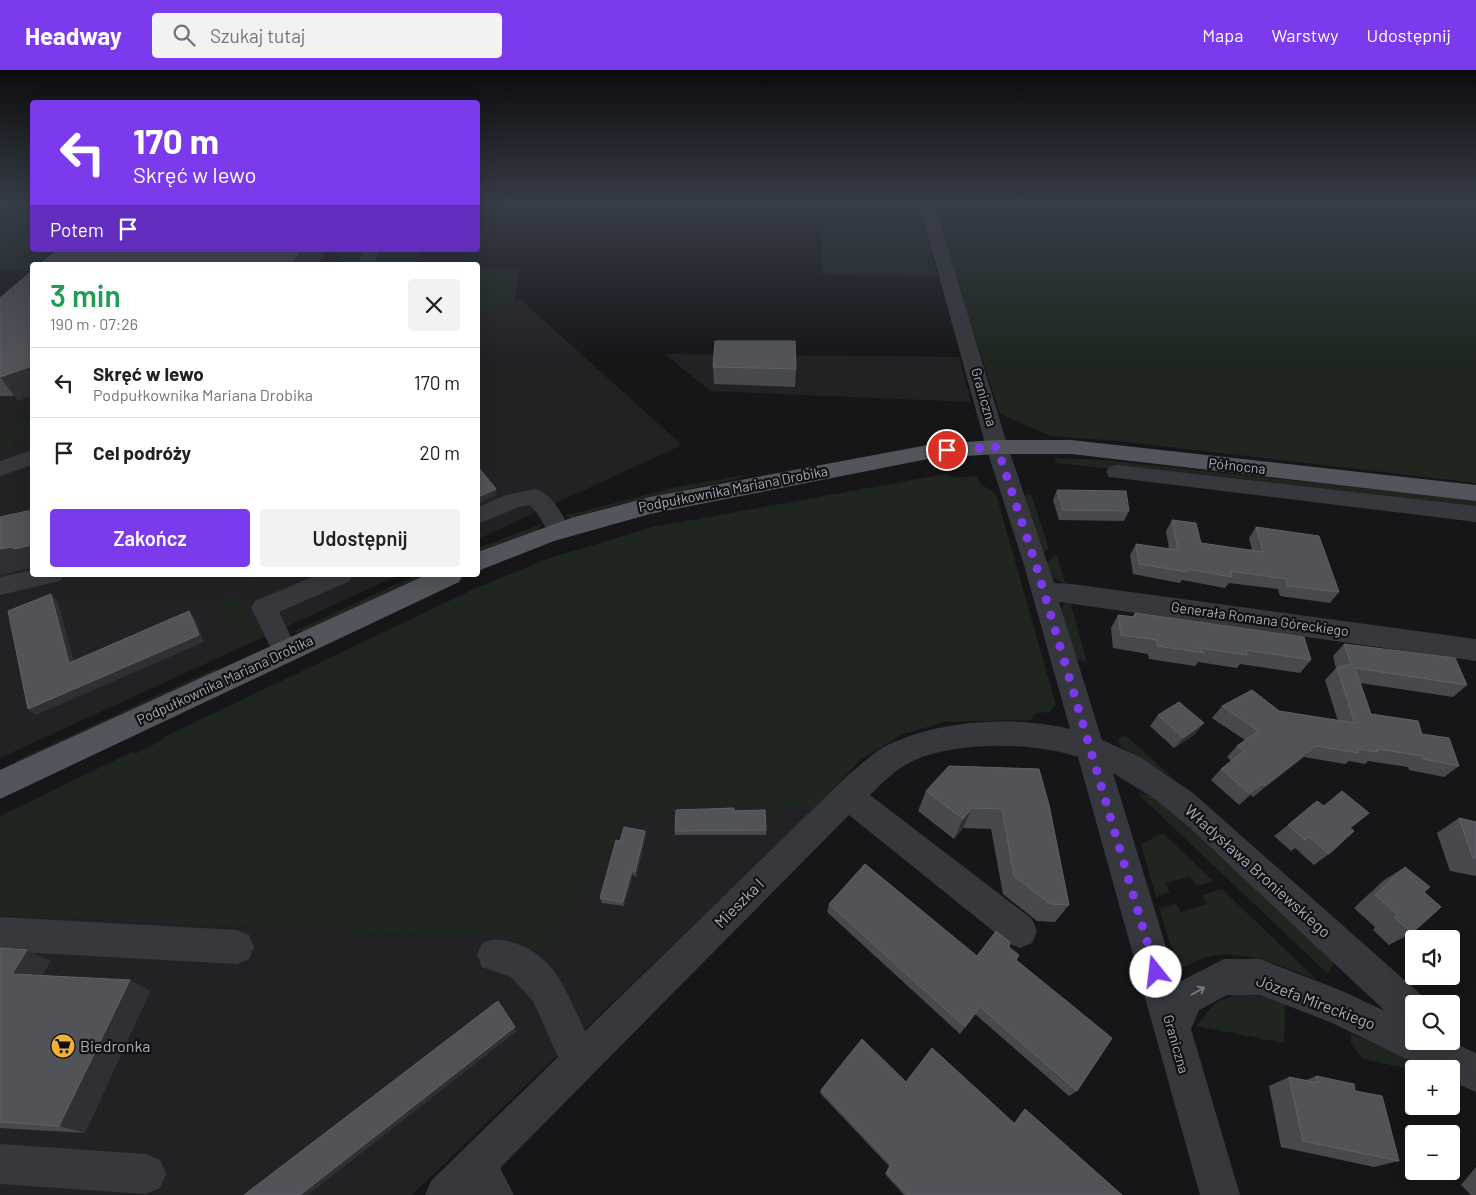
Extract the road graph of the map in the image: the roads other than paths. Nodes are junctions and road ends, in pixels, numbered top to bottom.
1 (942, 256) edge
2 (997, 447) junction
3 (0, 456) edge
4 (27, 459) edge
5 (0, 469) edge
6 (1116, 472) dead end
7 (1476, 493) edge
8 (1476, 514) edge
9 (480, 515) edge
10 (559, 530) junction
11 (480, 561) edge
12 (42, 577) edge
13 (336, 577) edge
14 (446, 577) edge
15 (0, 586) edge
16 (1044, 592) junction
17 (1476, 650) edge
18 (285, 652) junction
19 (1089, 748) junction
20 (0, 785) edge
21 (848, 796) junction
22 (1020, 931) dead end
23 (0, 934) edge
24 (237, 947) dead end
25 (494, 955) dead end
26 (1405, 1005) edge
27 (1172, 1030) junction
28 (1453, 1050) edge
29 (579, 1061) junction
30 (1476, 1072) edge
31 (0, 1164) edge
32 (146, 1174) dead end
33 (485, 1180) edge
34 (445, 1195) edge
35 (1220, 1195) edge

1 - 2 street, Graniczna
2 - 7 main road, Północna
2 - 10 main road, Podpułkownika Mariana Drobika
2 - 16 street, Graniczna
3 - 4 street
4 - 5 street
6 - 8 street, Północna
9 - 10 street
10 - 11 main road, Podpułkownika Mariana Drobika
12 - 15 street
13 - 18 street
14 - 18 main road, Podpułkownika Mariana Drobika
16 - 17 street, Generała Romana Góreckiego
16 - 19 street, Graniczna
18 - 20 main road, Podpułkownika Mariana Drobika
19 - 21 street, Mieszka I
19 - 26 street, Władysława Broniewskiego
19 - 27 street, Graniczna
21 - 22 street
21 - 29 street, Mieszka I
23 - 24 street
25 - 29 street
27 -> 30 street, Józefa Mireckiego
27 - 35 street, Graniczna
28 - 30 street
29 - 33 street, Mieszka I
31 - 32 street
33 - 34 street, Mieszka I

